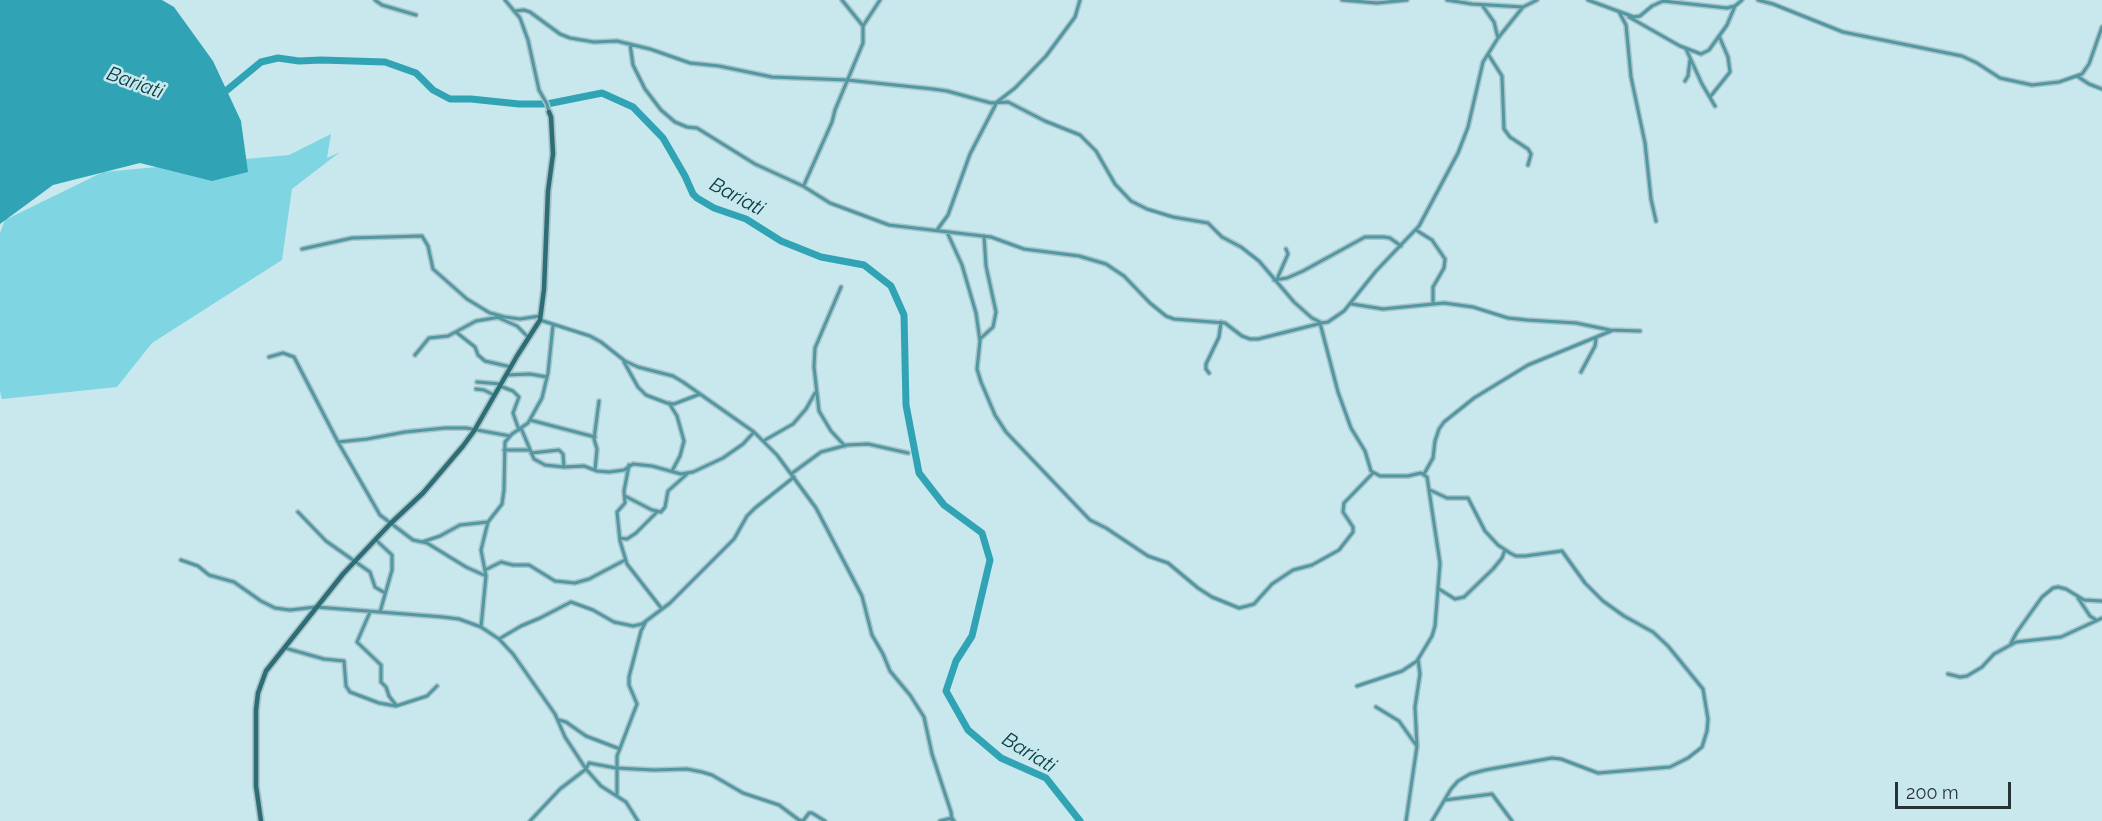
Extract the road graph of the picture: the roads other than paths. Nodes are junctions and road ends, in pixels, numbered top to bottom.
1 (375, 0) edge
2 (505, 0) edge
3 (842, 0) edge
4 (880, 0) edge
5 (1080, 0) edge
6 (1342, 0) edge
7 (1407, 0) edge
8 (1448, 0) edge
9 (1538, 0) edge
10 (1588, 0) edge
11 (1742, 0) edge
12 (1758, 0) edge
13 (1379, 2) edge
14 (1482, 4) junction
15 (1735, 6) junction
16 (1522, 7) junction
17 (515, 11) junction
18 (1619, 12) junction
19 (417, 15) dead end
20 (1628, 16) junction
21 (863, 26) junction
22 (2102, 27) edge
23 (1719, 36) junction
24 (1498, 38) junction
25 (630, 44) junction
26 (1686, 49) junction
27 (1488, 54) junction
28 (1690, 60) junction
29 (2077, 76) junction
30 (848, 80) junction
31 (1685, 81) dead end
32 (2102, 89) edge
33 (1710, 97) junction
34 (997, 102) junction
35 (1715, 106) dead end
36 (549, 112) joint
37 (1528, 165) dead end
38 (803, 186) junction
39 (1656, 221) dead end
40 (937, 230) junction
41 (1416, 230) junction
42 (947, 232) junction
43 (984, 236) junction
44 (1401, 247) junction
45 (302, 249) dead end
46 (1286, 249) dead end
47 (1276, 279) junction
48 (841, 287) dead end
49 (1433, 303) junction
50 (1350, 304) junction
51 (505, 317) junction
52 (500, 318) junction
53 (541, 318) junction
54 (1221, 322) junction
55 (1321, 323) junction
56 (553, 326) junction
57 (1613, 330) junction
58 (1640, 331) dead end
59 (456, 332) junction
60 (529, 339) junction
61 (980, 339) junction
62 (1596, 339) junction
63 (415, 354) dead end
64 (269, 357) dead end
65 (623, 360) junction
66 (511, 367) junction
67 (1581, 372) dead end
68 (1209, 373) dead end
69 (506, 375) junction
70 (547, 377) junction
71 (477, 382) dead end
72 (501, 385) junction
73 (476, 389) dead end
74 (816, 391) junction
75 (700, 394) junction
76 (495, 395) junction
77 (599, 401) dead end
78 (669, 404) junction
79 (530, 420) junction
80 (520, 429) junction
81 (474, 431) junction
82 (754, 432) junction
83 (510, 436) junction
84 (595, 437) junction
85 (765, 440) junction
86 (338, 442) junction
87 (844, 446) junction
88 (504, 450) junction
89 (530, 452) junction
90 (908, 453) dead end
91 (629, 465) junction
92 (564, 467) junction
93 (595, 470) junction
94 (672, 471) junction
95 (1373, 473) junction
96 (687, 474) junction
97 (1424, 474) junction
98 (793, 475) junction
99 (1430, 490) junction
100 (625, 496) junction
101 (298, 512) dead end
102 (657, 512) junction
103 (488, 522) junction
104 (390, 524) junction
105 (620, 538) junction
106 (376, 540) junction
107 (422, 542) junction
108 (1505, 550) junction
109 (181, 560) dead end
110 (625, 560) junction
111 (354, 562) junction
112 (485, 570) junction
113 (486, 576) junction
114 (1438, 589) junction
115 (385, 593) junction
116 (2077, 596) junction
117 (2102, 601) edge
118 (316, 607) junction
119 (662, 609) junction
120 (370, 612) junction
121 (380, 612) junction
122 (2102, 618) edge
123 (647, 620) junction
124 (2096, 620) junction
125 (481, 627) junction
126 (499, 639) junction
127 (2011, 645) junction
128 (284, 647) junction
129 (1418, 659) junction
130 (1948, 674) dead end
131 (437, 686) dead end
132 (1357, 686) dead end
133 (396, 706) junction
134 (1376, 707) dead end
135 (559, 720) junction
136 (1417, 746) junction
137 (620, 749) junction
138 (616, 768) junction
139 (586, 769) junction
140 (617, 796) junction
141 (1445, 800) junction
142 (953, 820) edge
143 (261, 821) edge
144 (530, 821) edge
145 (638, 821) edge
146 (825, 821) edge
147 (940, 821) edge
148 (1406, 821) edge
149 (1432, 821) edge
150 (1512, 821) edge

1 - 19 street
2 - 17 street
3 - 21 street
4 - 21 street
5 - 34 street
6 - 13 street
7 - 13 street
8 - 14 street
9 - 16 street
10 - 18 street
11 - 15 street
12 - 29 street
14 - 16 street
14 - 24 street
15 - 20 street
15 - 23 street
16 - 24 street
17 - 25 street
17 - 36 street
18 - 20 street
18 - 39 street
20 - 26 street
21 - 30 street
22 - 29 street
23 - 26 street
23 - 33 street
24 - 27 street
25 - 30 street
25 - 38 street
26 - 28 street
27 - 37 street
27 - 41 street
28 - 31 street
28 - 33 street
29 - 32 street
30 - 34 street
30 - 38 street
33 - 35 street
34 - 40 street
34 - 47 street
36 - 53 street
38 - 40 street
40 - 42 street
41 - 44 street
41 - 49 street
42 - 43 street
42 - 61 street
43 - 54 street
43 - 61 street
44 - 47 street
44 - 50 street
45 - 51 street
46 - 47 street
47 - 55 street
48 - 74 street
49 - 50 street
49 - 57 street
50 - 55 street
51 - 52 street
51 - 53 street
52 - 59 street
52 - 60 street
53 - 56 street
53 - 60 street
54 - 55 street
54 - 68 street
55 - 95 street
56 - 65 street
56 - 70 street
57 - 58 street
57 - 62 street
59 - 63 street
59 - 66 street
60 - 66 street
61 - 95 street
62 - 67 street
62 - 97 street
64 - 86 street
65 - 75 street
65 - 78 street
66 - 69 street
69 - 70 street
69 - 72 street
70 - 79 street
71 - 72 street
72 - 76 street
72 - 80 street
73 - 76 street
74 - 85 street
74 - 87 street
75 - 78 street
75 - 82 street
76 - 81 street
77 - 84 street
78 - 94 street
79 - 80 street
79 - 84 street
80 - 83 street
80 - 89 street
81 - 83 street
81 - 86 street
81 - 104 street
82 - 85 street
82 - 96 street
83 - 88 street
84 - 93 street
85 - 98 street
86 - 104 street
87 - 90 street
87 - 98 street
88 - 89 street
88 - 103 street
89 - 92 street
89 - 92 street
91 - 93 street
91 - 94 street
91 - 100 street
92 - 93 street
94 - 96 street
95 - 97 street
96 - 102 street
97 - 99 street
98 - 119 street
98 - 142 street
99 - 108 street
99 - 114 street
100 - 102 street
100 - 105 street
101 - 111 street
102 - 105 street
103 - 107 street
103 - 112 street
104 - 106 street
104 - 107 street
105 - 110 street
106 - 111 street
106 - 115 street
107 - 113 street
108 - 114 street
108 - 141 street
109 - 118 street
110 - 112 street
110 - 119 street
111 - 115 street
111 - 118 street
112 - 113 street
113 - 125 street
114 - 129 street
115 - 121 street
116 - 117 street
116 - 124 street
116 - 127 street
118 - 120 street
118 - 128 street
119 - 123 street
120 - 121 street
120 - 133 street
121 - 125 street
122 - 124 street
123 - 126 street
123 - 137 street
124 - 127 street
125 - 126 street
126 - 135 street
127 - 130 street
128 - 133 street
128 - 143 street
129 - 132 street
129 - 136 street
131 - 133 street
134 - 136 street
135 - 137 street
135 - 139 street
136 - 148 street
137 - 138 street
138 - 139 street
138 - 140 street
138 - 146 street
139 - 140 street
139 - 144 street
140 - 145 street
141 - 149 street
141 - 150 street
142 - 147 street

